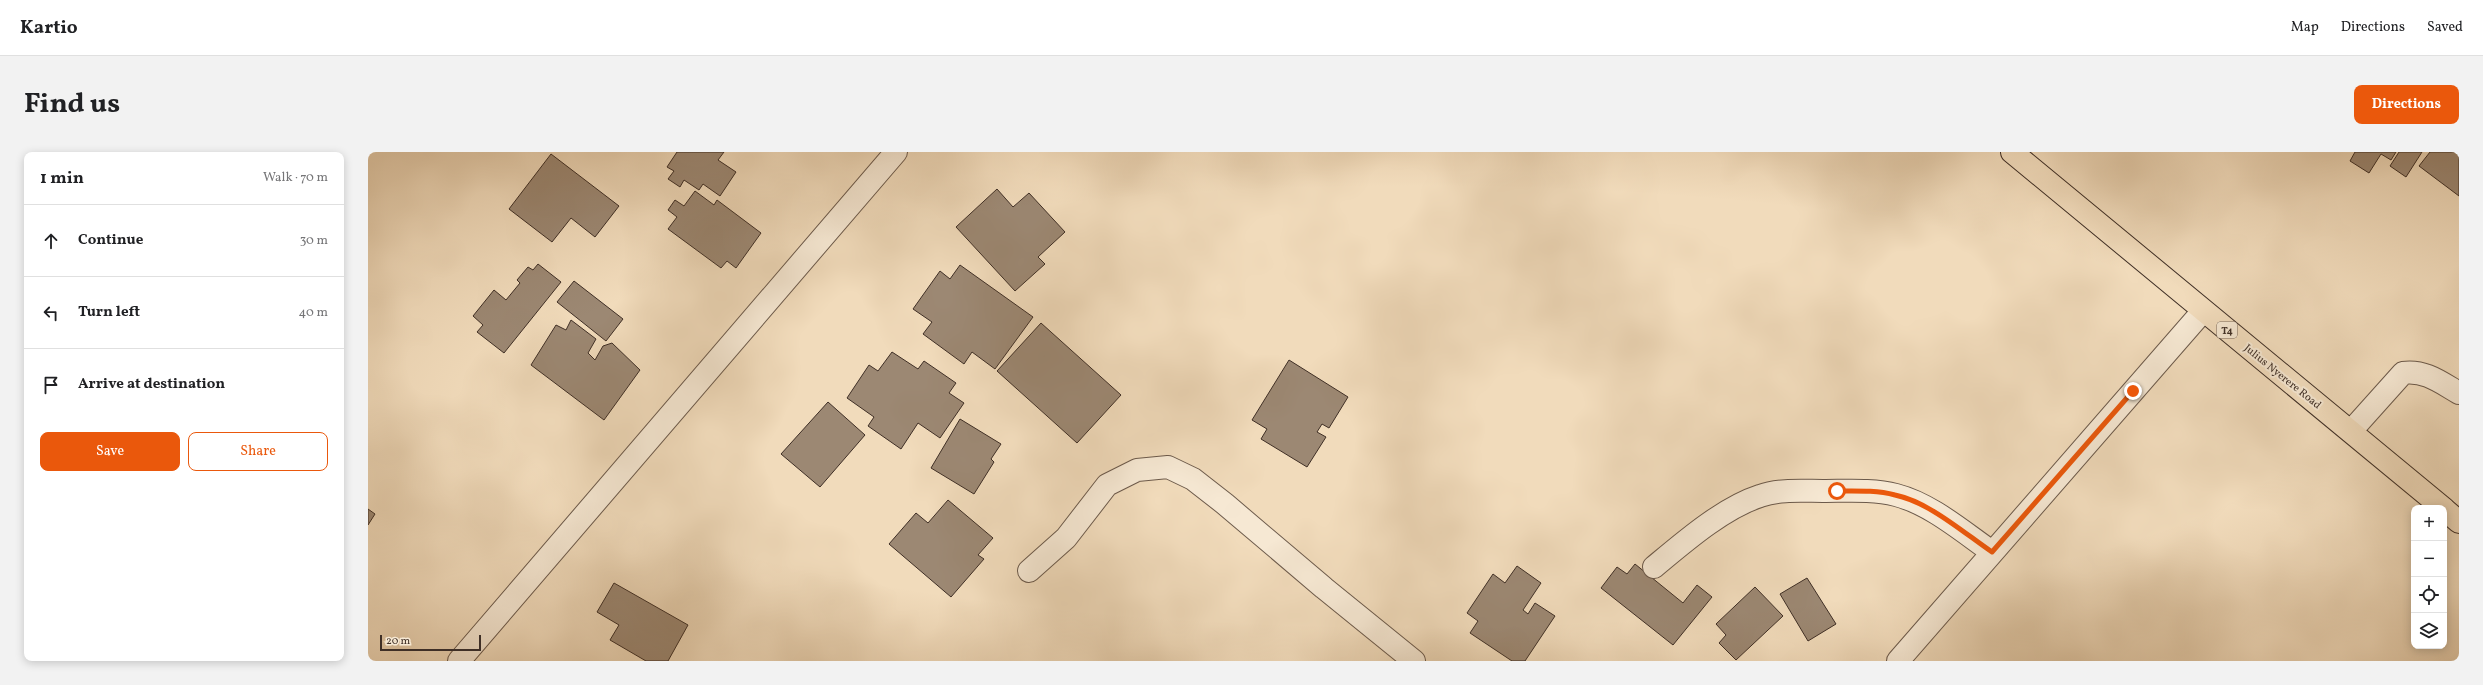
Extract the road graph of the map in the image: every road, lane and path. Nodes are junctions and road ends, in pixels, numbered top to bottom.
1 (896, 152) edge
2 (2012, 152) edge
3 (2204, 311) junction
4 (2459, 393) edge
5 (2351, 431) junction
6 (2438, 505) edge
7 (2447, 512) edge
8 (2459, 522) edge
9 (1992, 552) junction
10 (1654, 567) dead end
11 (1029, 571) dead end
12 (459, 661) edge
13 (1414, 661) edge
14 (1898, 661) edge

1 - 12 street
2 - 3 highway, Julius Nyerere Road / T4
3 - 5 highway, Julius Nyerere Road / T4
3 - 9 street
4 - 5 street
5 - 6 highway, Julius Nyerere Road / T4
7 - 8 highway, Julius Nyerere Road / T4
9 - 10 street
9 - 14 street
11 - 13 street

